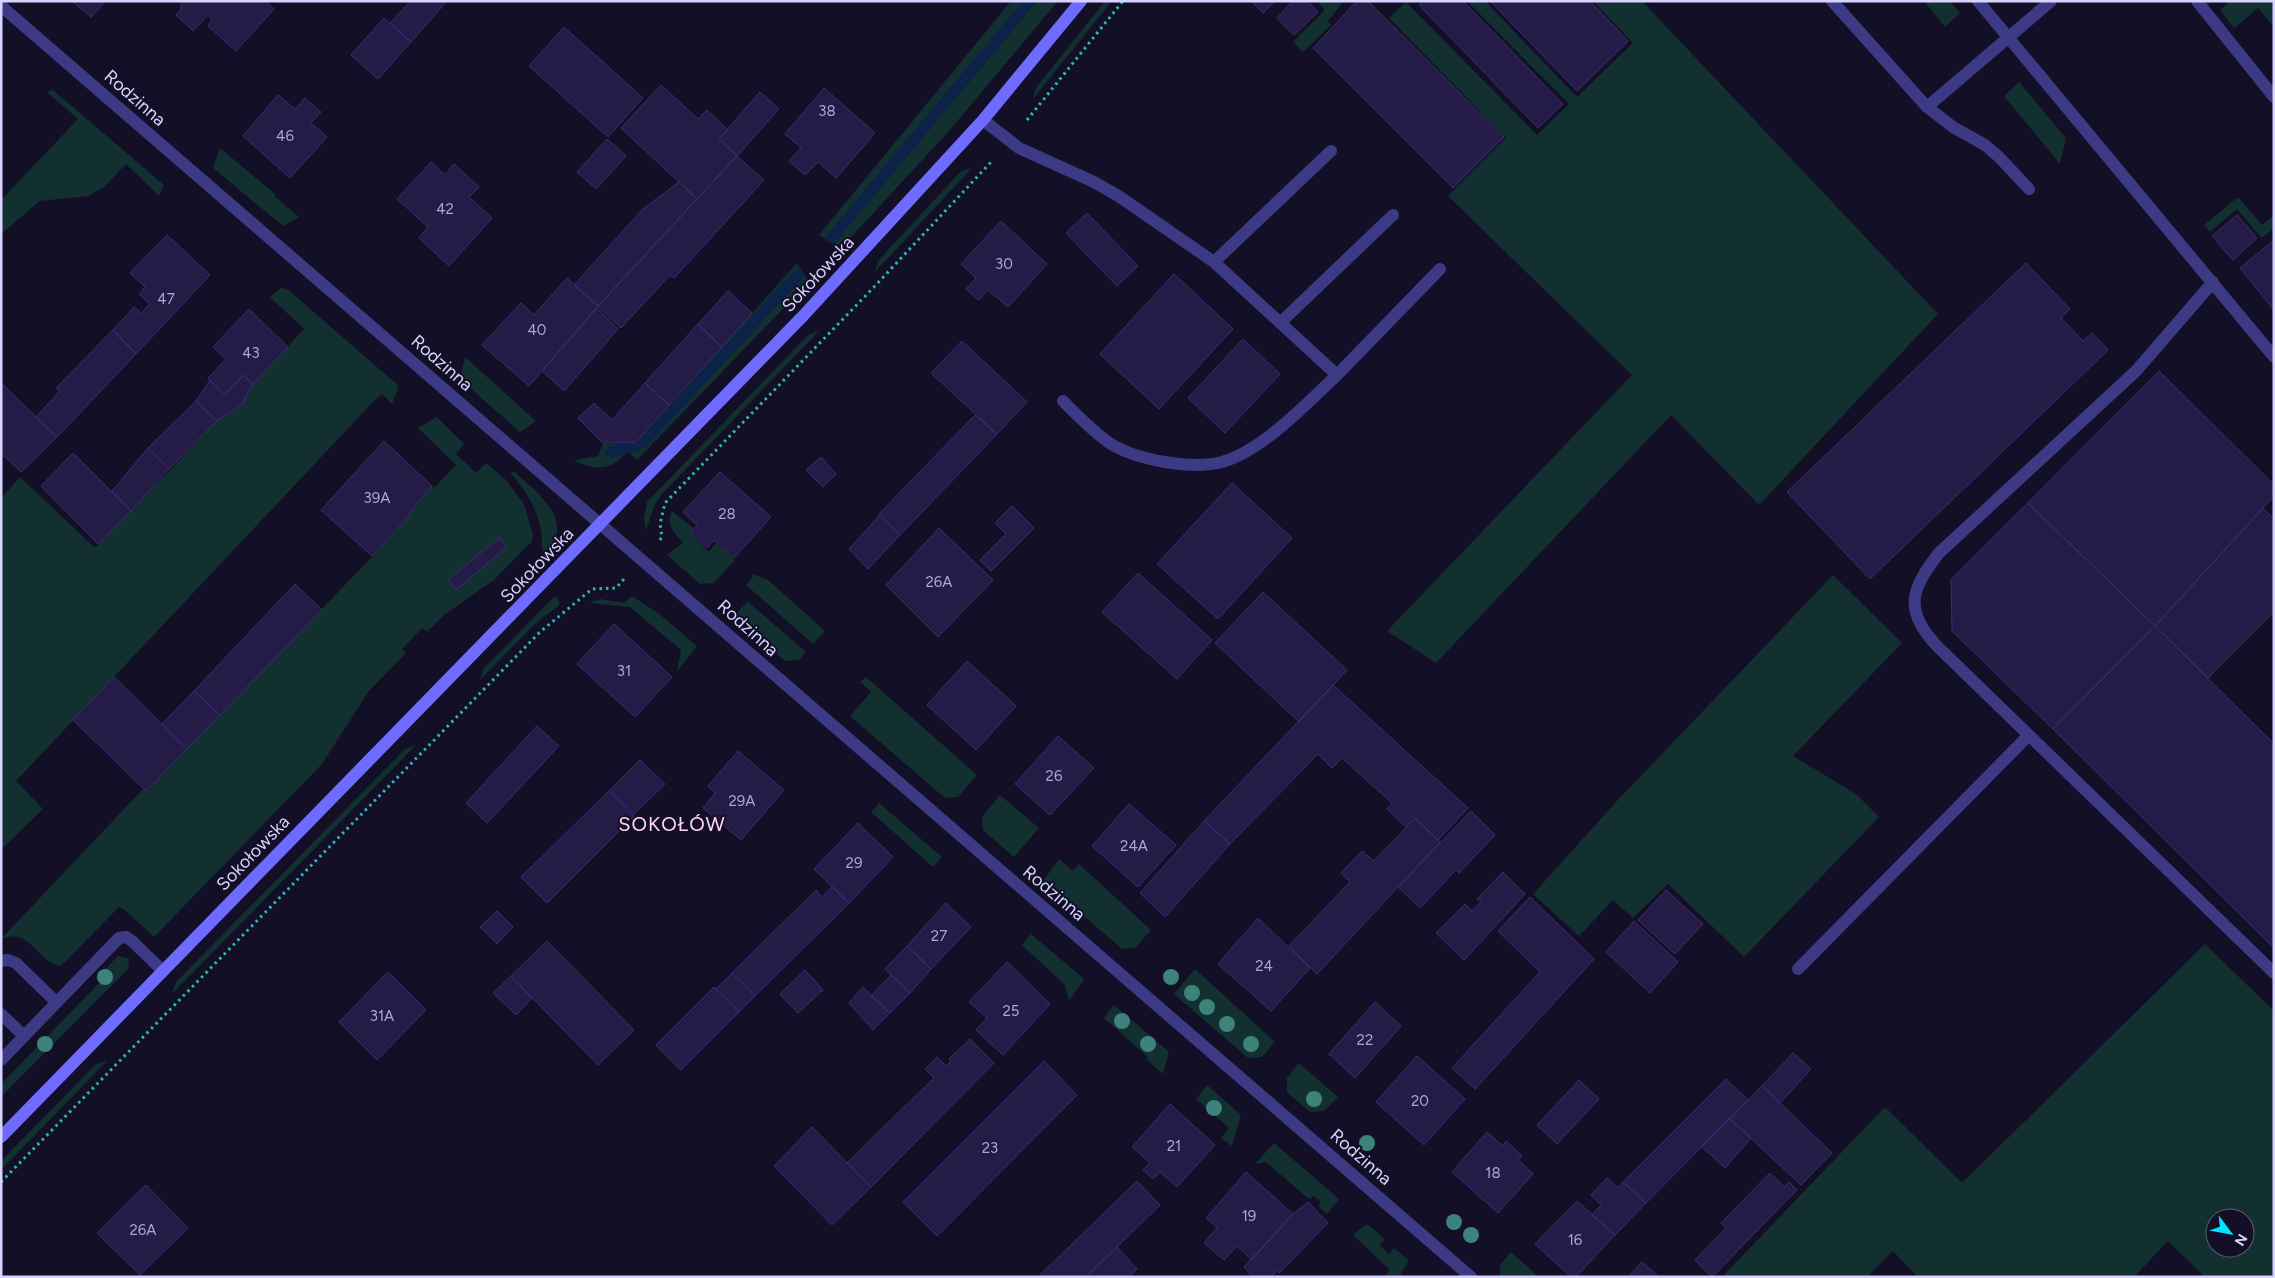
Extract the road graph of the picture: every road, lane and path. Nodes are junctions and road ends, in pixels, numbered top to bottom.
1 (1081, 1) edge
2 (1123, 1) edge
3 (1832, 1) edge
4 (1978, 1) edge
5 (2051, 1) edge
6 (2196, 1) edge
7 (1, 6) edge
8 (2008, 36) junction
9 (2274, 96) edge
10 (1927, 107) junction
11 (983, 120) junction
12 (1010, 141) junction
13 (1331, 151) dead end
14 (2029, 189) dead end
15 (1393, 215) dead end
16 (1214, 262) junction
17 (1440, 270) dead end
18 (2213, 282) junction
19 (1280, 323) junction
20 (2274, 357) edge
21 (1337, 375) junction
22 (1063, 401) dead end
23 (600, 524) junction
24 (656, 544) dead end
25 (622, 581) dead end
26 (2029, 735) junction
27 (1, 961) edge
28 (1798, 969) dead end
29 (163, 971) junction
30 (2274, 973) edge
31 (56, 1002) junction
32 (1, 1014) edge
33 (24, 1036) junction
34 (1, 1060) edge
35 (1, 1137) edge
36 (1, 1182) edge
37 (1471, 1277) edge

1 - 11 street, Sokołowska
2 - 12 path
3 - 10 street
4 - 8 street
5 - 8 street
6 - 9 street
7 - 23 street, Rodzinna
8 - 10 street
8 - 18 street
10 - 14 street
11 - 12 street
11 - 23 street, Sokołowska
12 - 16 street
12 - 24 path
13 - 16 street
15 - 19 street
16 - 19 street
17 - 21 street
18 - 20 street
18 - 26 street
19 - 21 street
21 - 22 street
23 - 29 street, Sokołowska
23 - 37 street, Rodzinna
25 - 36 path
26 - 28 street
26 - 30 street
27 - 31 street
29 - 31 street
29 - 35 street, Sokołowska
31 - 33 street
32 - 33 street
33 - 34 street

